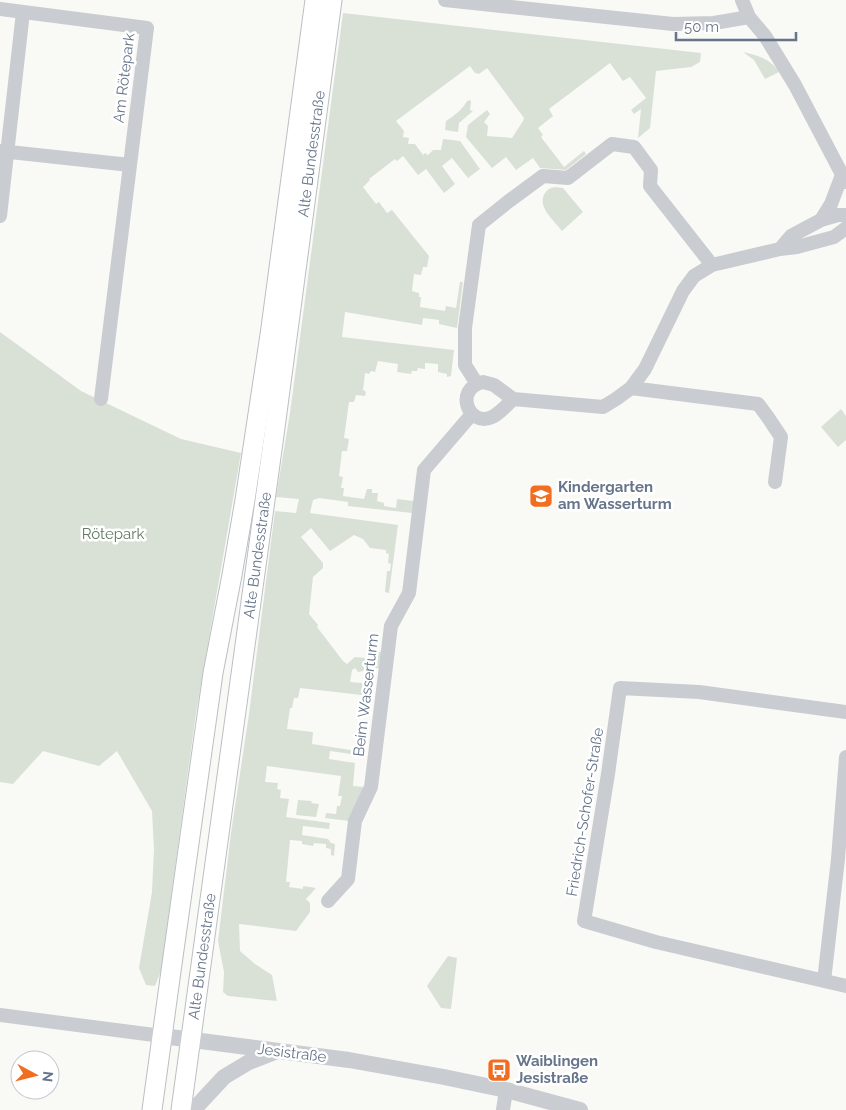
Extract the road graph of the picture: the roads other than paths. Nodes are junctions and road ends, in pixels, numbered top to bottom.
1 (315, 0) edge
2 (332, 0) edge
3 (445, 0) edge
4 (742, 0) edge
5 (0, 9) edge
6 (22, 12) junction
7 (749, 17) junction
8 (320, 27) junction
9 (4, 152) edge
10 (130, 166) junction
11 (844, 179) edge
12 (846, 215) edge
13 (0, 216) edge
14 (822, 220) junction
15 (846, 228) edge
16 (834, 237) junction
17 (846, 244) edge
18 (780, 249) junction
19 (712, 265) junction
20 (477, 384) junction
21 (632, 388) junction
22 (513, 399) junction
23 (101, 400) dead end
24 (472, 414) junction
25 (775, 482) dead end
26 (846, 712) edge
27 (846, 757) edge
28 (328, 901) dead end
29 (824, 981) junction
30 (846, 986) edge
31 (0, 1015) edge
32 (162, 1036) junction
33 (191, 1040) junction
34 (278, 1051) junction
35 (506, 1090) junction
36 (152, 1110) edge
37 (181, 1110) edge
38 (195, 1110) edge
39 (503, 1110) edge
40 (580, 1110) edge

1 - 8 main road
2 - 8 main road, Alte Bundesstraße
3 - 7 street
4 - 7 street
5 - 6 street, Am Rötepark
6 - 9 street
6 - 10 street, Am Rötepark
7 - 11 street
8 - 32 main road, Alte Bundesstraße
8 - 33 main road, Alte Bundesstraße
9 - 10 street
9 - 13 street
10 - 23 street, Am Rötepark
11 - 14 street
12 - 14 street
14 - 18 street
15 - 16 street
16 - 17 street
16 - 18 street
18 - 19 street
19 - 20 street
19 - 21 street
20 - 22 street
20 - 24 street
21 - 22 street
21 - 25 street
22 - 24 street
24 - 28 street, Beim Wasserturm
26 - 29 street, Friedrich-Schofer-Straße
27 - 29 street
29 - 30 street, Friedrich-Schofer-Straße
31 - 32 street, Jesistraße
32 - 33 street, Jesistraße
32 - 36 main road, Alte Bundesstraße
33 - 34 street, Jesistraße
33 - 37 main road, Alte Bundesstraße
34 - 35 street, Jesistraße
34 - 38 street
35 - 39 street
35 - 40 street, Jesistraße

